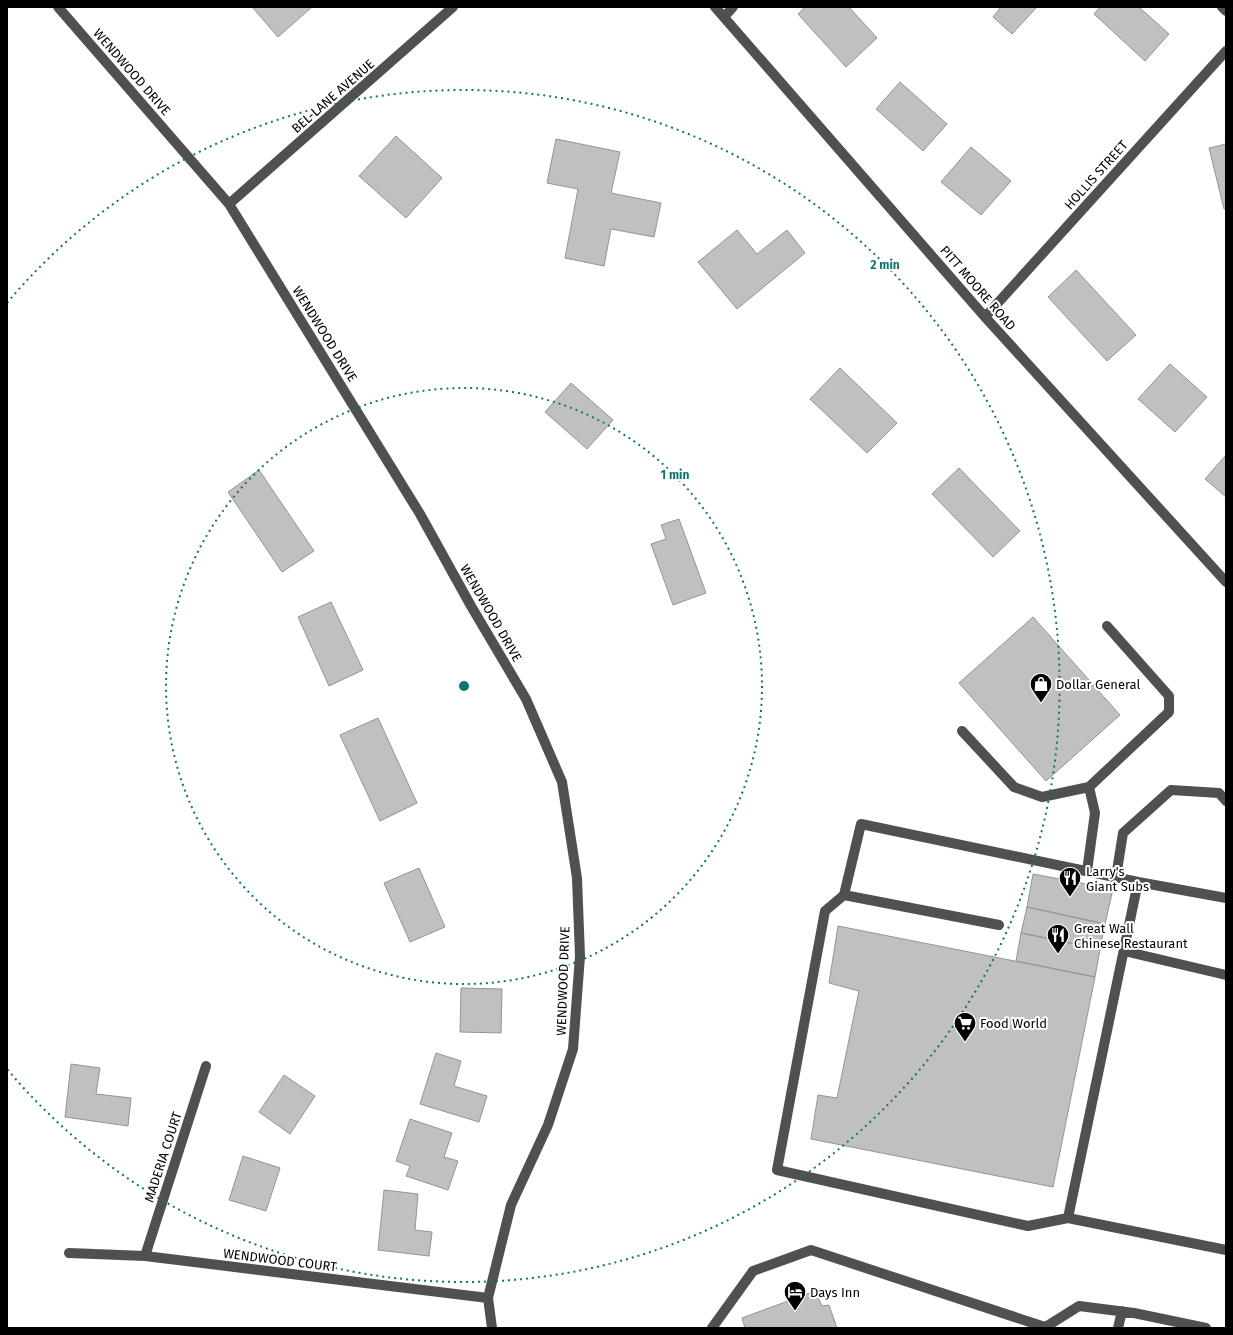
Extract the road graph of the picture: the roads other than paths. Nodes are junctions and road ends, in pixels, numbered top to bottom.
1 (58, 7) edge
2 (453, 7) edge
3 (715, 7) edge
4 (733, 7) edge
5 (1222, 7) edge
6 (1226, 11) edge
7 (724, 17) junction
8 (1226, 51) edge
9 (229, 204) junction
10 (985, 317) junction
11 (1226, 582) edge
12 (1107, 626) dead end
13 (962, 731) dead end
14 (1089, 786) junction
15 (1226, 801) edge
16 (1087, 871) junction
17 (1116, 877) junction
18 (1138, 882) junction
19 (844, 895) junction
20 (1226, 898) edge
21 (999, 925) dead end
22 (1124, 951) junction
23 (1226, 975) edge
24 (206, 1066) dead end
25 (1068, 1218) junction
26 (1226, 1250) edge
27 (69, 1253) dead end
28 (145, 1256) junction
29 (488, 1298) junction
30 (1122, 1311) junction
31 (492, 1328) edge
32 (712, 1328) edge
33 (1044, 1328) edge
34 (1118, 1328) edge
35 (1206, 1328) edge

1 - 9 street, WENDWOOD DRIVE
2 - 9 street, BEL-LANE AVENUE
3 - 7 street, PITT MOORE ROAD
4 - 7 street
5 - 6 street
7 - 10 street, PITT MOORE ROAD
8 - 10 street, HOLLIS STREET
9 - 29 street, WENDWOOD DRIVE
10 - 11 street, PITT MOORE ROAD
12 - 14 street
13 - 14 street
14 - 16 street
15 - 17 street
16 - 17 street
16 - 19 street
17 - 18 street
18 - 20 street
18 - 22 street
19 - 21 street
19 - 25 street
22 - 23 street
22 - 25 street
24 - 28 street, MADERIA COURT
25 - 26 street
27 - 28 street, WENDWOOD COURT
28 - 29 street, WENDWOOD COURT
29 - 31 street, WENDWOOD DRIVE
30 - 33 street
30 - 34 street
30 - 35 street
32 - 33 street

